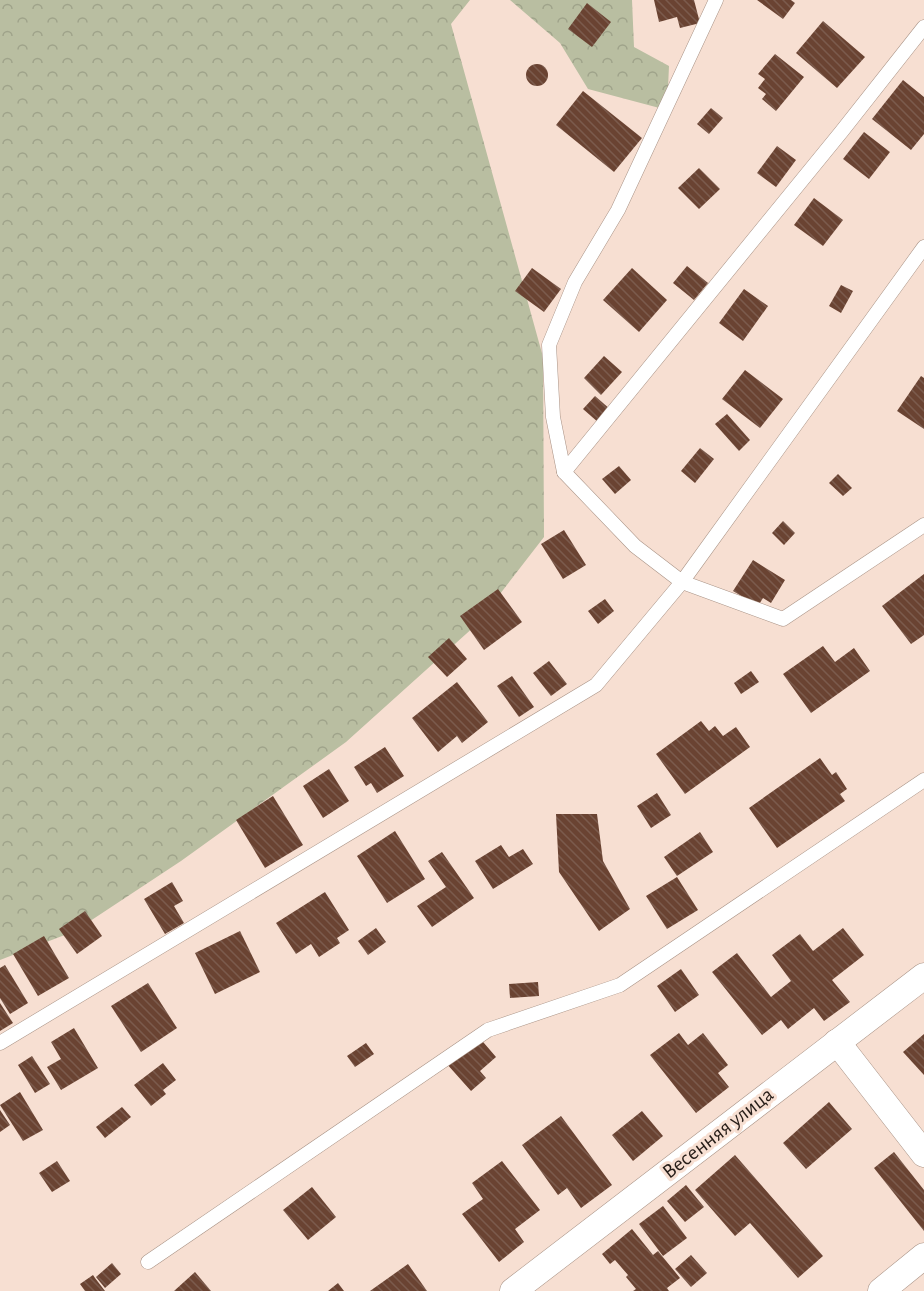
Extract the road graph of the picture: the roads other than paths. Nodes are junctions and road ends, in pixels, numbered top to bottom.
1 (716, 0) edge
2 (924, 27) edge
3 (924, 247) edge
4 (564, 472) junction
5 (924, 525) edge
6 (682, 582) junction
7 (924, 780) edge
8 (924, 976) edge
9 (837, 1042) junction
10 (0, 1043) edge
11 (924, 1154) edge
12 (924, 1256) edge
13 (148, 1262) dead end
14 (513, 1291) edge
15 (881, 1291) edge

1 - 4 lane
2 - 4 lane
3 - 6 lane
4 - 6 lane
5 - 6 lane
6 - 10 lane
7 - 13 lane
8 - 9 street, Весенняя улица
9 - 11 street
9 - 14 street, Весенняя улица
12 - 15 street

